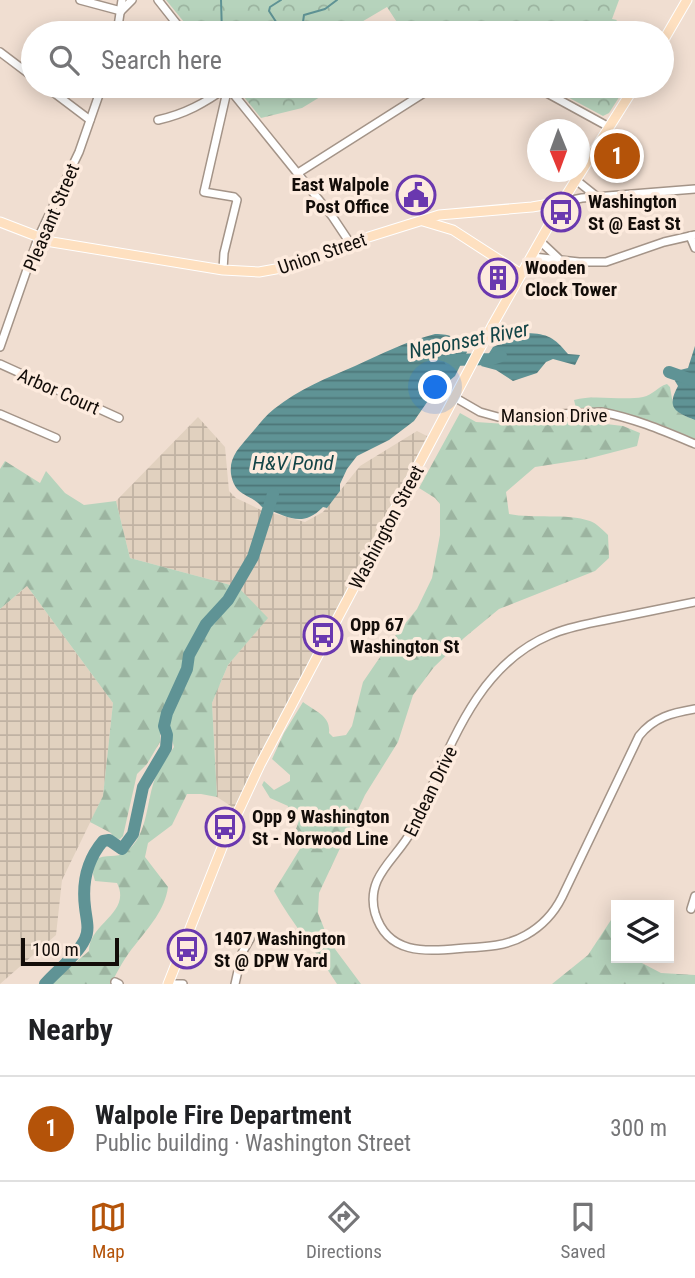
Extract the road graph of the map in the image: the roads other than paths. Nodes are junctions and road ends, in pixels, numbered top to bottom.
1 (80, 0) edge
2 (122, 0) edge
3 (132, 0) edge
4 (158, 0) edge
5 (687, 0) edge
6 (121, 11) junction
7 (119, 21) edge
8 (175, 21) edge
9 (674, 22) edge
10 (0, 52) edge
11 (21, 68) edge
12 (61, 98) edge
13 (98, 98) edge
14 (210, 98) edge
15 (224, 98) edge
16 (237, 98) edge
17 (416, 98) edge
18 (556, 98) edge
19 (627, 98) edge
20 (90, 120) junction
21 (158, 120) dead end
22 (609, 127) junction
23 (590, 158) edge
24 (298, 173) junction
25 (575, 182) edge
26 (578, 182) edge
27 (695, 190) edge
28 (596, 197) junction
29 (562, 202) junction
30 (421, 220) junction
31 (0, 222) edge
32 (692, 236) edge
33 (38, 238) junction
34 (541, 242) junction
35 (350, 243) junction
36 (695, 248) edge
37 (533, 257) junction
38 (559, 259) junction
39 (223, 270) junction
40 (521, 274) junction
41 (0, 347) edge
42 (0, 364) edge
43 (456, 392) junction
44 (0, 414) edge
45 (118, 418) dead end
46 (56, 438) dead end
47 (695, 444) edge
48 (695, 602) edge
49 (695, 709) edge
50 (695, 896) edge
51 (691, 909) dead end
52 (250, 939) dead end
53 (168, 984) edge
54 (183, 984) edge
55 (235, 984) edge

1 - 6 street
2 - 6 street
3 - 6 street
4 - 8 street
5 - 9 main road
6 - 7 street
10 - 11 street
12 - 20 street
13 - 20 street, Pleasant Street
14 - 21 street
15 - 39 street
16 - 24 street
17 - 24 street
18 - 22 street
19 - 22 main road, Washington Street
20 - 33 street, Pleasant Street
22 - 23 main road, Washington Street
24 - 35 street
25 - 29 main road, Washington Street
26 - 28 street
27 - 28 street
28 - 29 street
29 - 30 main road, Union Street
29 - 34 main road, Washington Street
30 - 35 main road, Union Street
30 - 40 main road
31 - 33 main road, Union Street
32 - 36 street
32 - 38 street
33 - 39 main road, Union Street
33 - 41 street, Pleasant Street
34 - 37 main road, Washington Street
34 - 38 street
35 - 39 main road, Union Street
37 - 38 street
37 - 40 main road, Washington Street
40 - 43 main road, Washington Street
42 - 45 street, Arbor Court
43 - 47 street, Mansion Drive
43 - 53 main road, Washington Street
44 - 46 street
48 - 49 street, Endean Drive
50 - 51 street
52 - 55 street
53 - 54 street

